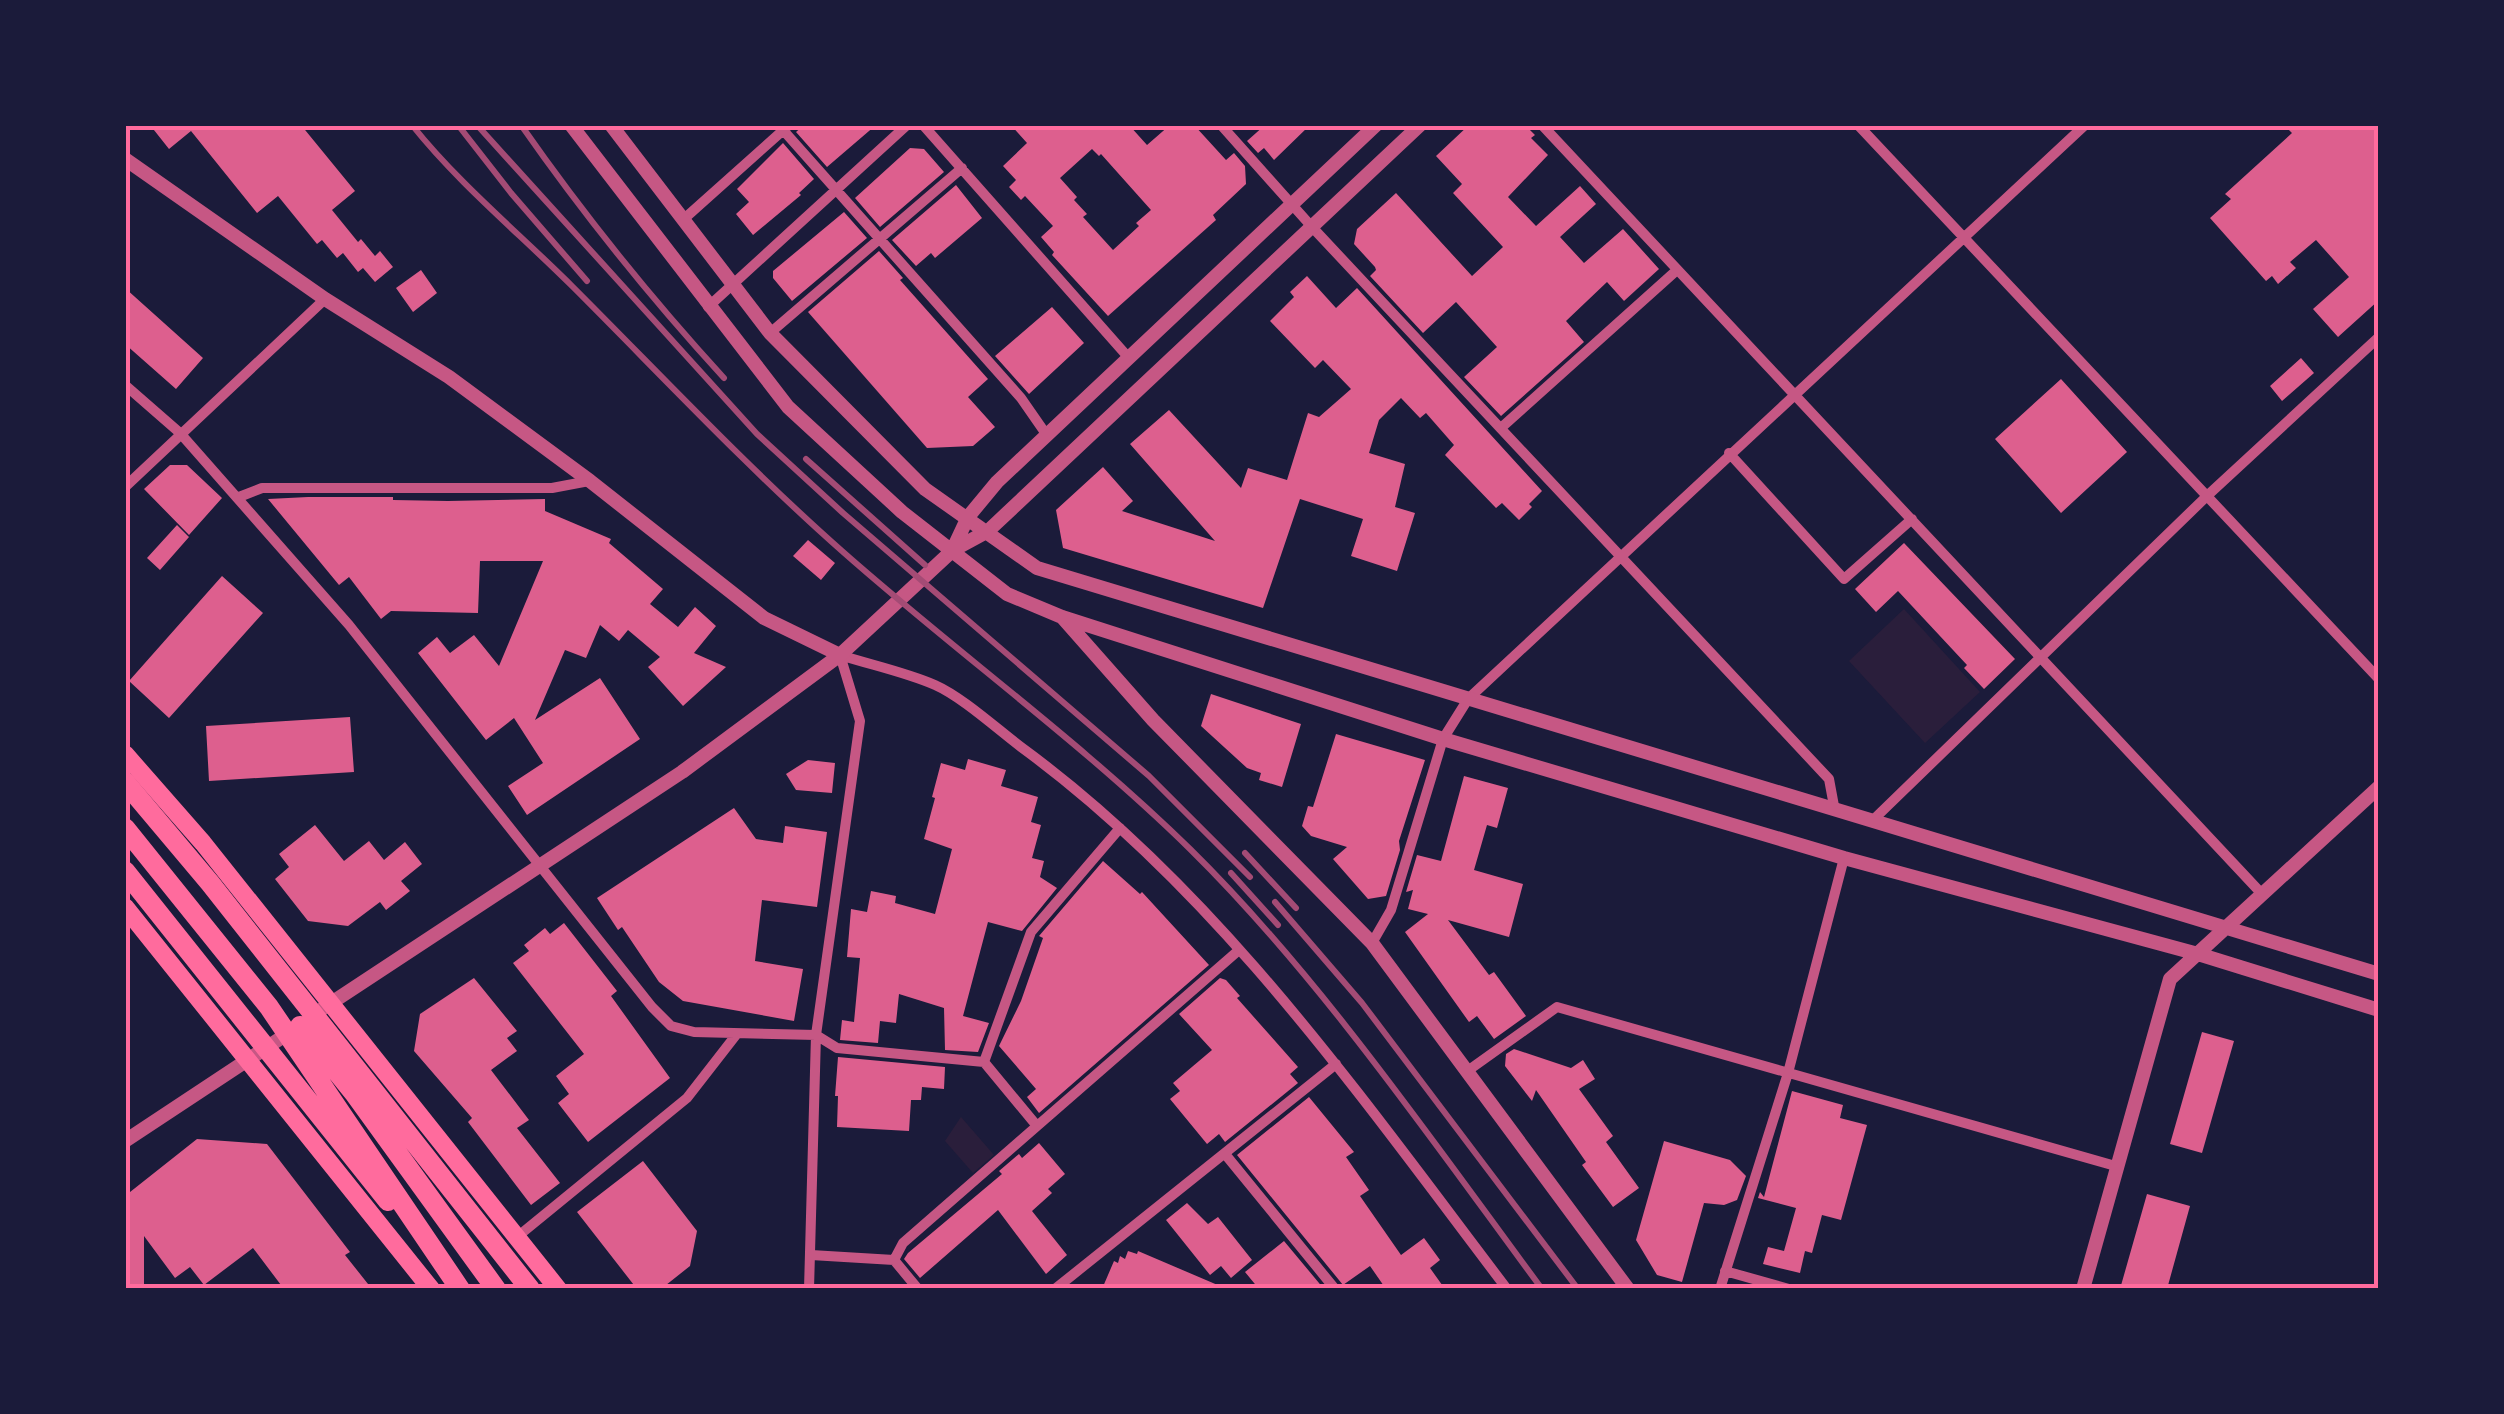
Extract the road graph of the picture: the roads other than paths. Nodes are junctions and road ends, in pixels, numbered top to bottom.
1 (571, 125) edge
2 (611, 125) edge
3 (907, 125) edge
4 (924, 125) edge
5 (1221, 125) edge
6 (1376, 125) edge
7 (1420, 125) edge
8 (1542, 125) edge
9 (1858, 125) edge
10 (2085, 125) edge
11 (786, 128) edge
12 (125, 159) edge
13 (962, 168) junction
14 (834, 190) junction
15 (1292, 204) junction
16 (685, 218) junction
17 (1312, 227) junction
18 (878, 240) junction
19 (1964, 240) junction
20 (1676, 270) junction
21 (730, 284) junction
22 (326, 299) junction
23 (708, 306) junction
24 (770, 333) junction
25 (2379, 336) edge
26 (1128, 356) junction
27 (125, 385) edge
28 (1792, 394) junction
29 (1502, 428) junction
30 (180, 433) junction
31 (1046, 434) junction
32 (1729, 453) junction
33 (590, 480) junction
34 (125, 487) edge
35 (2208, 495) junction
36 (239, 497) junction
37 (968, 517) junction
38 (1912, 518) junction
39 (988, 531) junction
40 (952, 550) junction
41 (1622, 555) junction
42 (1062, 617) junction
43 (840, 655) junction
44 (2043, 657) junction
45 (2379, 678) edge
46 (1468, 699) junction
47 (1443, 739) junction
48 (125, 754) edge
49 (125, 782) edge
50 (2379, 787) edge
51 (1834, 806) junction
52 (1873, 820) junction
53 (125, 828) edge
54 (1120, 828) junction
55 (1844, 858) junction
56 (541, 866) junction
57 (125, 871) edge
58 (2262, 894) junction
59 (125, 907) edge
60 (2224, 928) junction
61 (1372, 942) junction
62 (1239, 950) junction
63 (2198, 954) junction
64 (2379, 974) edge
65 (330, 1004) junction
66 (2379, 1010) edge
67 (300, 1026) junction
68 (736, 1035) junction
69 (816, 1035) junction
70 (248, 1059) junction
71 (984, 1062) junction
72 (1336, 1064) junction
73 (1466, 1072) junction
74 (1788, 1073) junction
75 (1037, 1126) junction
76 (125, 1141) edge
77 (1225, 1154) junction
78 (2119, 1167) junction
79 (518, 1237) junction
80 (811, 1255) junction
81 (894, 1260) junction
82 (1725, 1271) junction
83 (431, 1289) edge
84 (458, 1289) edge
85 (496, 1289) edge
86 (530, 1289) edge
87 (558, 1289) edge
88 (810, 1289) edge
89 (918, 1289) edge
90 (1055, 1289) edge
91 (1335, 1289) edge
92 (1507, 1289) edge
93 (1628, 1289) edge
94 (1720, 1289) edge
95 (1789, 1289) edge
96 (2084, 1289) edge

1 - 23 street
2 - 16 street
3 - 14 street
4 - 13 street
5 - 15 street
6 - 15 street
7 - 17 street
8 - 20 street
9 - 19 street
10 - 19 street
11 - 14 street
11 - 16 street
12 - 22 street
13 - 18 street
13 - 26 street
14 - 18 street
14 - 21 street
15 - 17 street
15 - 26 street
16 - 21 street
17 - 29 street
17 - 39 street
18 - 24 street
18 - 31 street
19 - 28 street
19 - 35 street
20 - 28 street
20 - 29 street
21 - 23 street
21 - 24 street
22 - 30 street
22 - 33 street
23 - 40 street
24 - 37 street
25 - 35 street
26 - 31 street
27 - 30 street
28 - 32 street
28 - 38 street
29 - 41 street
30 - 34 street
30 - 36 street
31 - 37 street
32 - 38 street
32 - 41 street
33 - 36 street
33 - 43 street
35 - 44 street
35 - 45 street
36 - 56 street
37 - 39 street
37 - 40 street
38 - 44 street
39 - 40 street
39 - 46 street
40 - 42 street
40 - 43 street
41 - 46 street
41 - 51 street
42 - 47 street
42 - 61 street
43 - 54 street
43 - 56 street
43 - 69 street
44 - 52 street
44 - 58 street
46 - 47 street
46 - 51 street
47 - 55 street
47 - 61 street
48 - 65 highway
49 - 86 highway
50 - 58 street
51 - 52 street
52 - 60 street
53 - 84 highway
54 - 62 street
54 - 71 street
55 - 63 street
55 - 74 street
56 - 65 street
56 - 68 street
57 - 84 highway
58 - 60 street
59 - 70 highway
60 - 63 street
60 - 64 street
61 - 73 street
62 - 72 street
62 - 75 street
63 - 66 street
63 - 78 street
65 - 67 street
65 - 79 highway
67 - 70 street
67 - 85 highway
68 - 69 street
68 - 79 street
69 - 71 street
69 - 80 street
70 - 76 street
70 - 83 highway
71 - 75 street
72 - 77 street
72 - 92 street
73 - 74 street
73 - 93 street
74 - 78 street
74 - 82 street
75 - 81 street
77 - 90 street
77 - 91 street
78 - 96 street
79 - 87 highway
80 - 81 street
80 - 88 street
81 - 89 street
82 - 94 street
82 - 95 street

